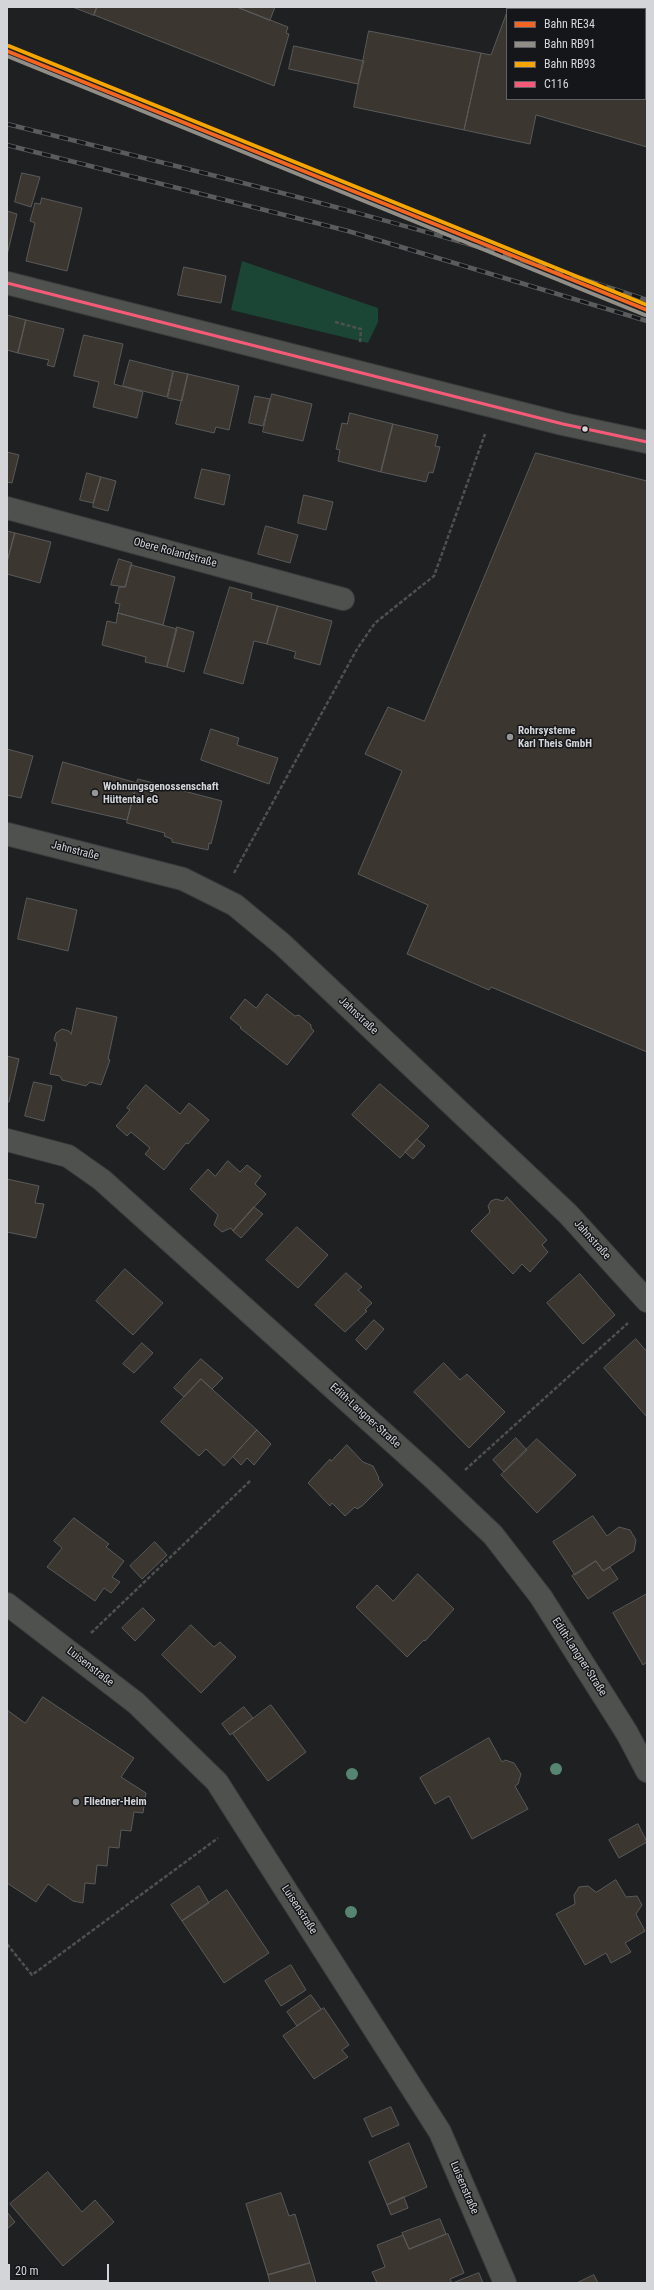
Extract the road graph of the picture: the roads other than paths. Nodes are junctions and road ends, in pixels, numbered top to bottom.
1 (7, 283) edge
2 (647, 442) edge
3 (7, 508) edge
4 (342, 598) dead end
5 (7, 834) edge
6 (7, 1140) edge
7 (647, 1301) edge
8 (7, 1604) edge
9 (647, 1771) edge
10 (506, 2283) edge

1 - 2 street
3 - 4 street, Obere Rolandstraße
5 - 7 street, Jahnstraße
6 - 9 street, Edith-Langner-Straße
8 - 10 street, Luisenstraße

